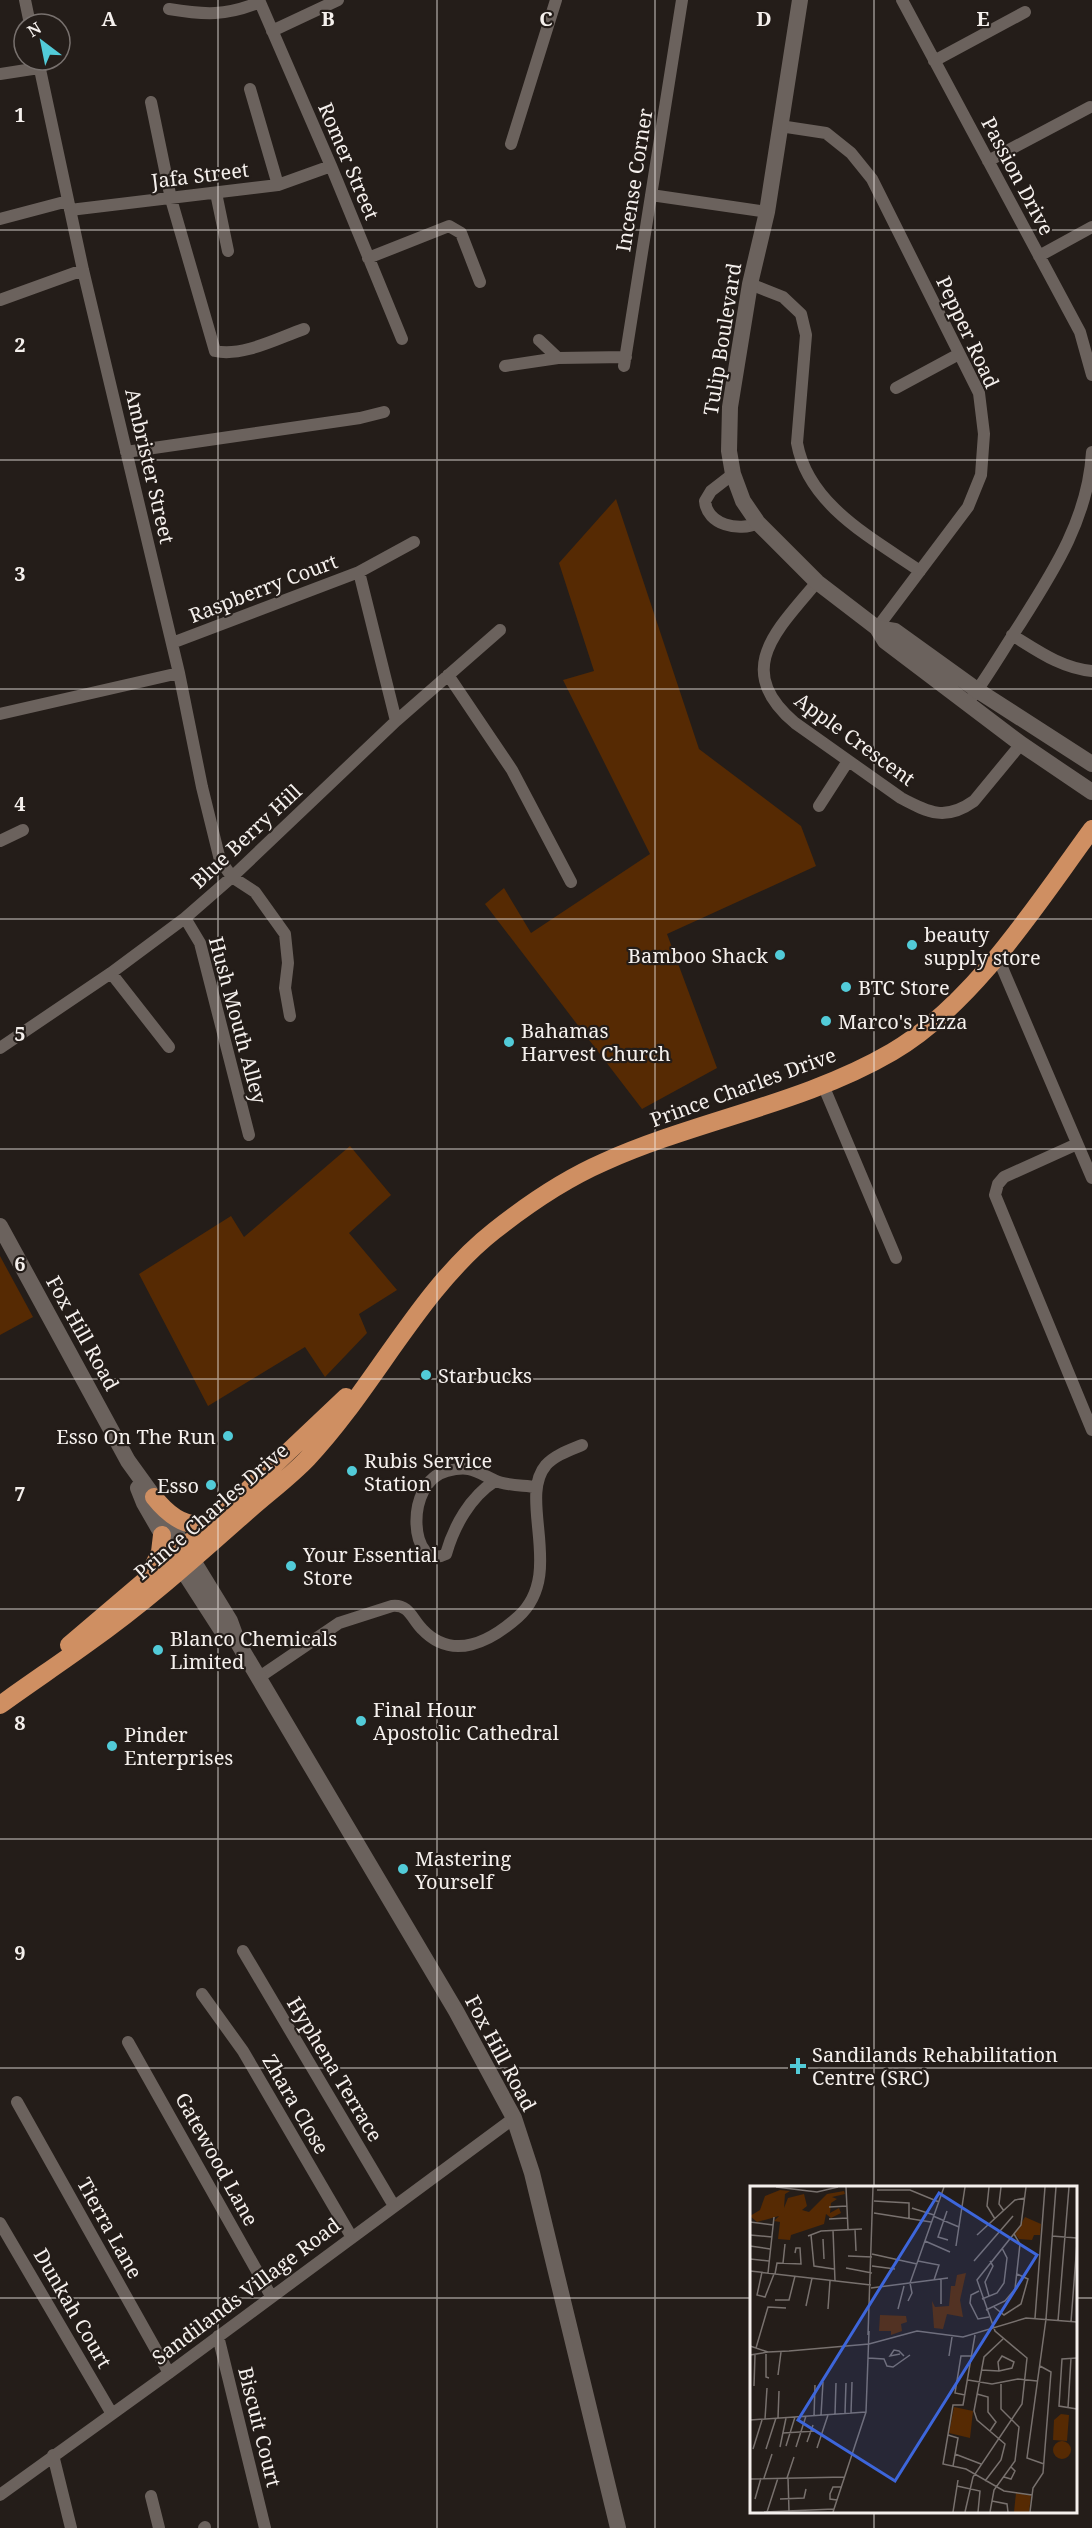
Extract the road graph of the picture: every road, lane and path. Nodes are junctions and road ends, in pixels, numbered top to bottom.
1 (338, 0) edge
2 (556, 0) edge
3 (682, 0) edge
4 (800, 0) edge
5 (902, 0) edge
6 (259, 1) edge
7 (170, 9) dead end
8 (1025, 12) dead end
9 (272, 31) junction
10 (934, 62) junction
11 (40, 72) edge
12 (250, 89) dead end
13 (151, 102) dead end
14 (1090, 107) dead end
15 (780, 126) junction
16 (511, 144) dead end
17 (988, 161) junction
18 (331, 166) junction
19 (278, 185) junction
20 (216, 193) junction
21 (651, 195) junction
22 (171, 199) junction
23 (69, 206) junction
24 (767, 212) junction
25 (0, 219) edge
26 (1092, 227) edge
27 (228, 251) dead end
28 (1039, 256) junction
29 (368, 258) junction
30 (83, 270) junction
31 (480, 282) dead end
32 (750, 284) junction
33 (0, 300) edge
34 (304, 329) dead end
35 (402, 339) dead end
36 (538, 340) dead end
37 (959, 354) junction
38 (558, 358) junction
39 (505, 366) dead end
40 (1092, 375) edge
41 (896, 388) dead end
42 (384, 412) dead end
43 (126, 452) junction
44 (1092, 452) edge
45 (733, 474) junction
46 (758, 523) junction
47 (414, 542) dead end
48 (920, 571) junction
49 (359, 572) junction
50 (817, 582) junction
51 (877, 628) junction
52 (500, 630) dead end
53 (1012, 635) junction
54 (172, 644) junction
55 (1092, 671) edge
56 (179, 673) junction
57 (448, 675) junction
58 (973, 697) junction
59 (0, 714) edge
60 (396, 721) junction
61 (1022, 744) junction
62 (848, 760) junction
63 (1092, 765) edge
64 (1092, 792) edge
65 (819, 806) dead end
66 (1092, 829) edge
67 (23, 830) dead end
68 (0, 841) edge
69 (232, 878) junction
70 (571, 882) dead end
71 (185, 918) junction
72 (998, 958) junction
73 (111, 973) junction
74 (290, 1016) dead end
75 (169, 1047) dead end
76 (0, 1048) edge
77 (823, 1085) junction
78 (249, 1135) dead end
79 (1077, 1144) junction
80 (1092, 1178) edge
81 (0, 1226) edge
82 (896, 1258) dead end
83 (386, 1358) junction
84 (1092, 1430) edge
85 (582, 1445) dead end
86 (128, 1461) junction
87 (495, 1481) junction
88 (536, 1487) junction
89 (154, 1497) junction
90 (216, 1520) junction
91 (162, 1535) junction
92 (183, 1559) junction
93 (145, 1580) junction
94 (41, 1674) junction
95 (258, 1678) junction
96 (0, 1705) edge
97 (243, 1951) dead end
98 (202, 1994) dead end
99 (128, 2042) dead end
100 (17, 2102) dead end
101 (513, 2118) junction
102 (394, 2206) junction
103 (0, 2223) edge
104 (351, 2236) junction
105 (271, 2296) junction
106 (218, 2336) junction
107 (169, 2373) junction
108 (112, 2414) junction
109 (53, 2456) junction
110 (0, 2495) edge
111 (151, 2496) dead end
112 (71, 2528) edge
113 (159, 2528) edge
114 (265, 2528) edge
115 (618, 2528) edge

1 - 9 street
2 - 16 street
3 - 21 street, Incense Corner
4 - 15 main road, Tulip Boulevard
5 - 10 street, Passion Drive
6 - 7 street
6 - 9 street, Romer Street
8 - 10 street
9 - 18 street, Romer Street
10 - 17 street, Passion Drive
11 - 23 street, Ambrister Street
12 - 19 street
13 - 22 street
14 - 17 street
15 - 24 main road, Tulip Boulevard
15 - 37 street, Pepper Road
17 - 28 street, Passion Drive
18 - 19 street, Jafa Street
18 - 29 street, Romer Street
19 - 20 street, Jafa Street
20 - 22 street, Jafa Street
20 - 27 street
21 - 24 street
21 - 38 street, Incense Corner
22 - 23 street, Jafa Street
22 - 34 street
23 - 25 street, Jafa Street
23 - 30 street, Ambrister Street
24 - 32 main road, Tulip Boulevard
26 - 28 street
28 - 40 street, Passion Drive
29 - 31 street
29 - 35 street, Romer Street
30 - 33 street
30 - 43 street, Ambrister Street
32 - 45 main road, Tulip Boulevard
32 - 48 street
36 - 38 street
37 - 41 street
37 - 48 street, Pepper Road
38 - 39 street
42 - 43 street
43 - 54 street, Ambrister Street
44 - 53 street
45 - 46 main road, Tulip Boulevard
45 - 46 street
46 - 50 main road, Tulip Boulevard
47 - 49 street
48 - 51 street, Pepper Road
49 - 54 street, Raspberry Court
49 - 60 street, Raspberry Court
50 - 51 main road, Tulip Boulevard
50 - 62 street, Apple Crescent
51 - 58 main road, Tulip Boulevard
52 - 57 street, Blue Berry Hill
53 - 55 street
53 - 58 street
54 - 56 street, Ambrister Street
56 - 59 street
56 - 69 street, Ambrister Street
57 - 60 street, Blue Berry Hill
57 - 70 street
58 - 61 main road, Tulip Boulevard
58 - 63 main road, Tulip Boulevard
60 - 69 street, Blue Berry Hill
61 - 62 street, Apple Crescent
61 - 64 main road, Tulip Boulevard
62 - 65 street
66 - 72 highway, Prince Charles Drive
67 - 68 street
69 - 71 street, Blue Berry Hill
69 - 74 street
71 - 73 street, Blue Berry Hill
71 - 78 street, Hush Mouth Alley
72 - 77 highway, Prince Charles Drive
72 - 79 street
73 - 75 street
73 - 76 street, Blue Berry Hill
77 - 82 street
77 - 83 highway, Prince Charles Drive
79 - 80 street
79 - 84 street
81 - 86 main road, Fox Hill Road
83 - 90 highway, Prince Charles Drive
83 - 92 highway, Prince Charles Drive
85 - 88 street
86 - 89 main road, Fox Hill Road
86 - 91 main road, Fox Hill Road
87 - 87 street
87 - 88 street
88 - 95 street
89 - 90 highway
89 - 92 main road, Fox Hill Road
90 - 92 highway, Prince Charles Drive
91 - 92 main road, Fox Hill Road
91 - 93 highway
92 - 93 highway, Prince Charles Drive
92 - 94 highway, Prince Charles Drive
92 - 95 main road, Fox Hill Road
93 - 94 highway, Prince Charles Drive
94 - 96 highway, Prince Charles Drive
95 - 101 main road, Fox Hill Road
97 - 102 street, Hyphena Terrace
98 - 104 street, Zhara Close
99 - 105 street, Gatewood Lane
100 - 107 street, Tierra Lane
101 - 102 street, Sandilands Village Road
101 - 115 main road, Fox Hill Road
102 - 104 street, Sandilands Village Road
103 - 108 street, Dunkah Court
104 - 105 street, Sandilands Village Road
105 - 106 street, Sandilands Village Road
106 - 107 street, Sandilands Village Road
106 - 114 street, Biscuit Court
107 - 108 street, Sandilands Village Road
108 - 109 street, Sandilands Village Road
109 - 110 street, Sandilands Village Road
109 - 112 street
111 - 113 street

